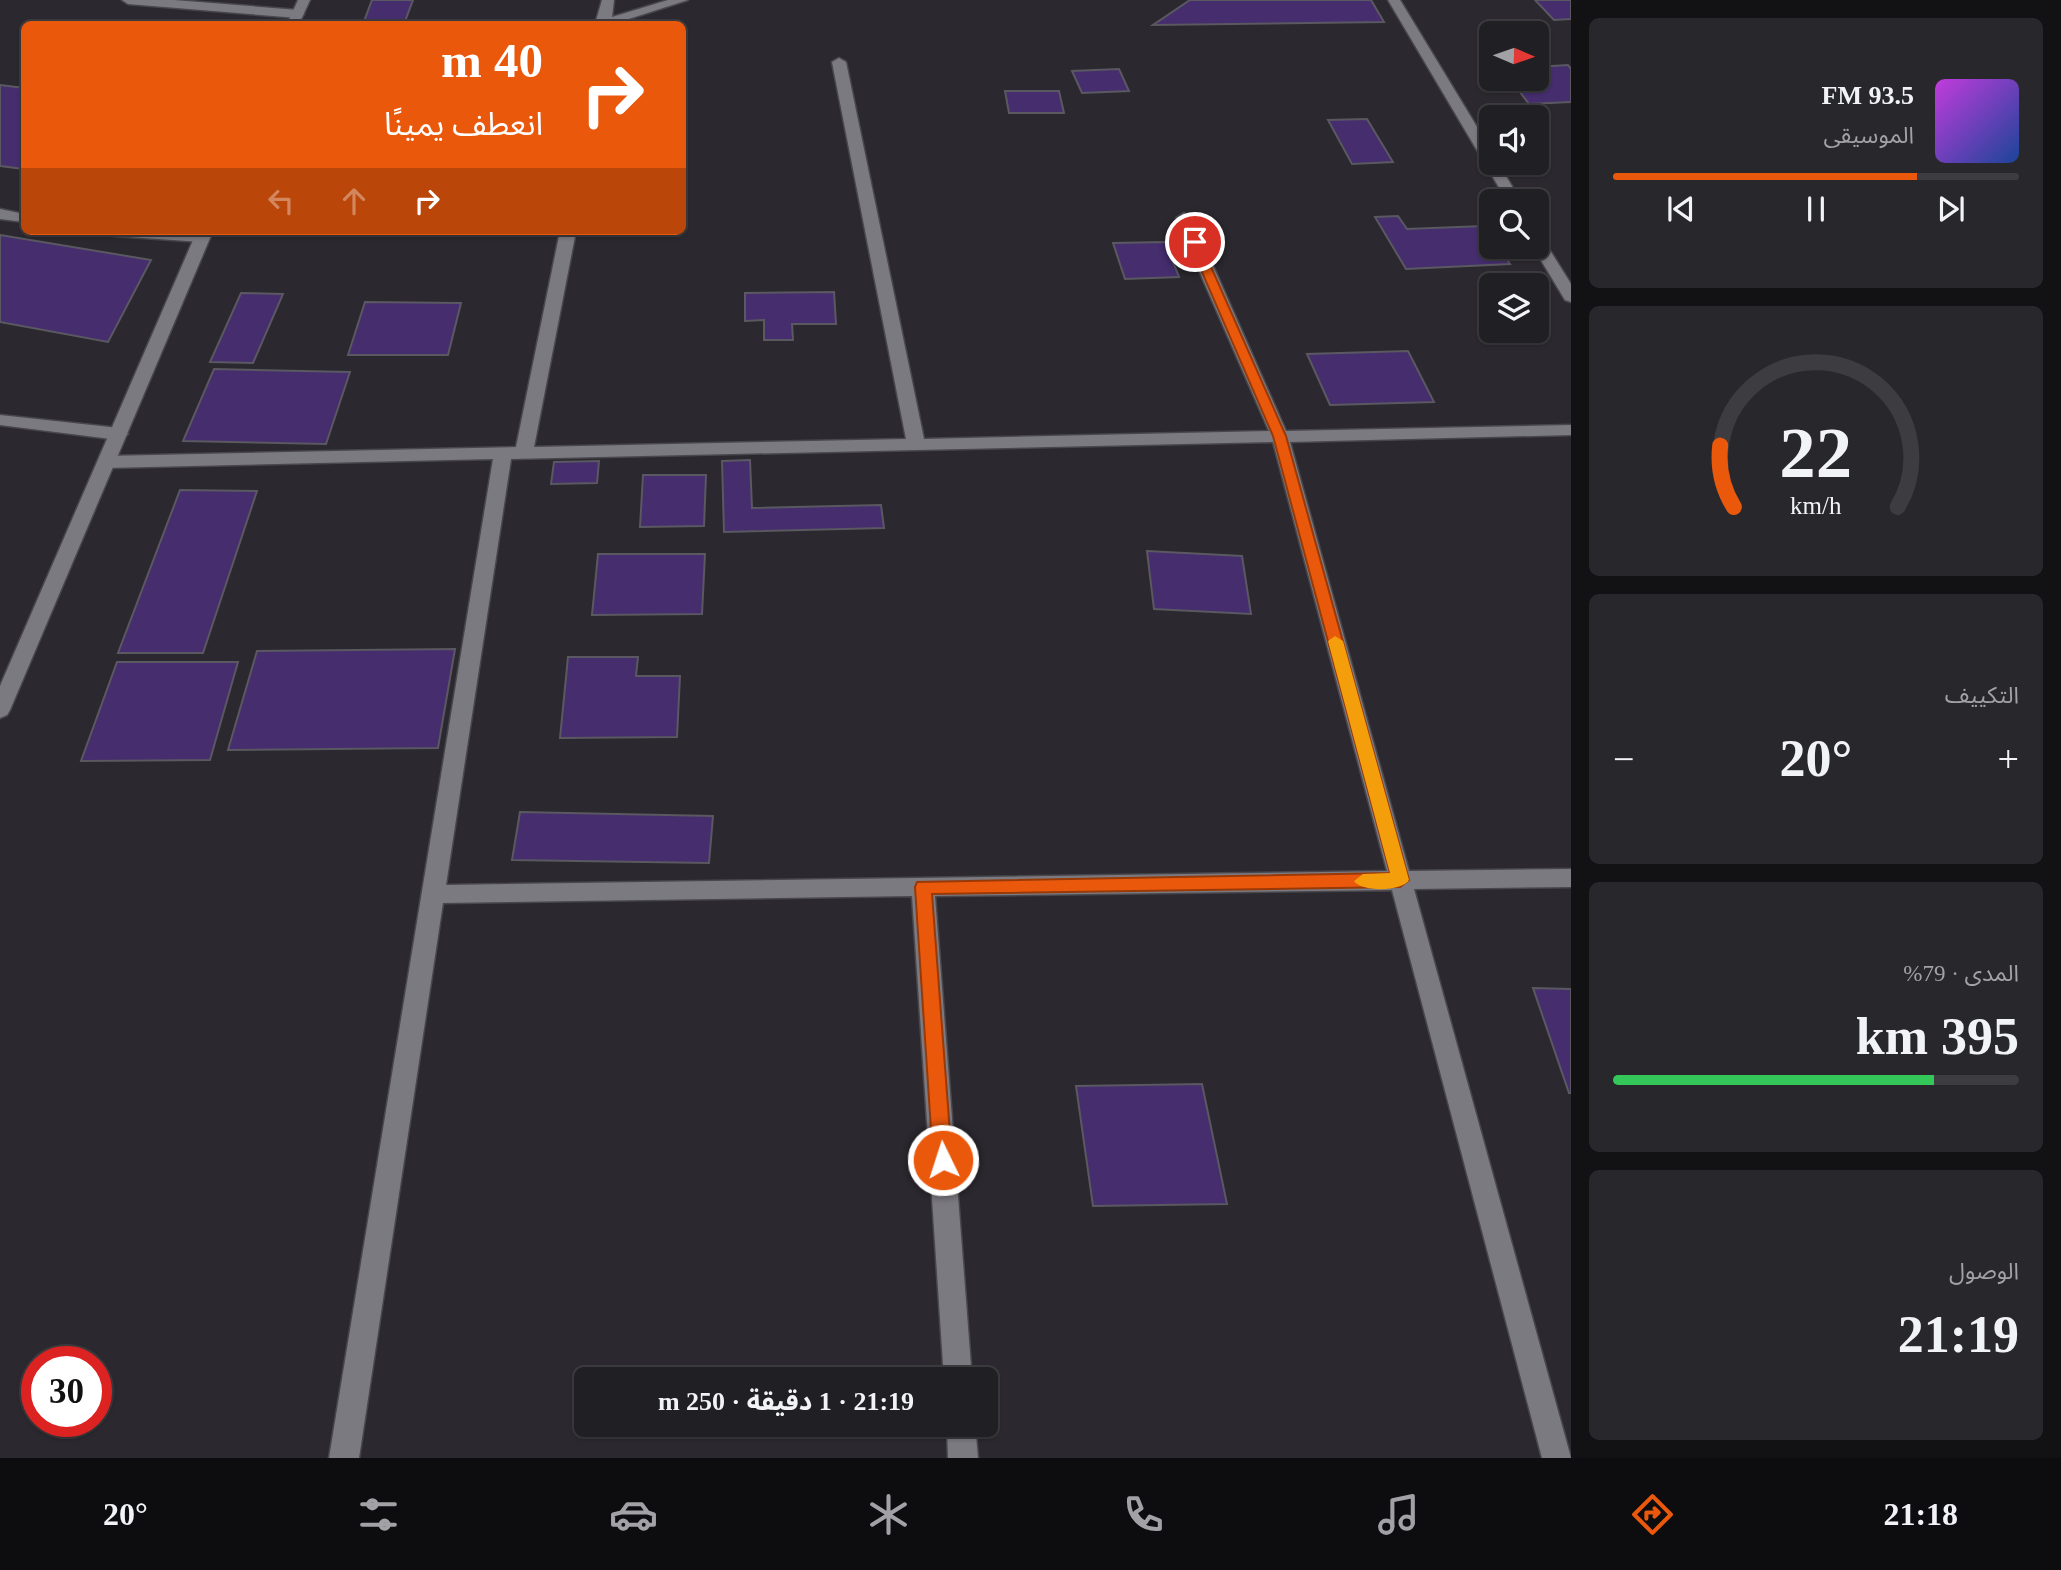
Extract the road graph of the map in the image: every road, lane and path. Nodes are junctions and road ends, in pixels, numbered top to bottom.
1 (128, 0) edge
2 (303, 0) edge
3 (608, 0) edge
4 (681, 0) edge
5 (1394, 0) edge
6 (295, 19) edge
7 (604, 21) edge
8 (613, 21) edge
9 (839, 62) dead end
10 (1507, 189) edge
11 (0, 214) edge
12 (21, 218) edge
13 (1184, 218) dead end
14 (203, 235) edge
15 (567, 235) edge
16 (1548, 259) edge
17 (1571, 297) edge
18 (0, 420) edge
19 (1571, 430) edge
20 (118, 434) junction
21 (1280, 436) junction
22 (916, 444) junction
23 (513, 453) junction
24 (106, 462) junction
25 (0, 710) edge
26 (1571, 878) edge
27 (1400, 880) junction
28 (923, 887) junction
29 (433, 894) junction
30 (957, 1367) edge
31 (962, 1437) edge
32 (344, 1458) edge
33 (963, 1458) edge
34 (1557, 1458) edge

1 - 6 street
2 - 6 street
3 - 7 street
4 - 8 street
5 - 10 street
9 - 22 street
11 - 12 street
13 - 21 street
14 - 20 street
15 - 23 street
16 - 17 street
18 - 20 street
19 - 21 street
20 - 24 street
21 - 22 street
21 - 27 street
22 - 23 street
23 - 24 street
23 - 29 street
24 - 25 street
26 - 27 street
27 - 28 street
27 - 34 street
28 - 29 street
28 - 30 street
29 - 32 street
31 - 33 street

